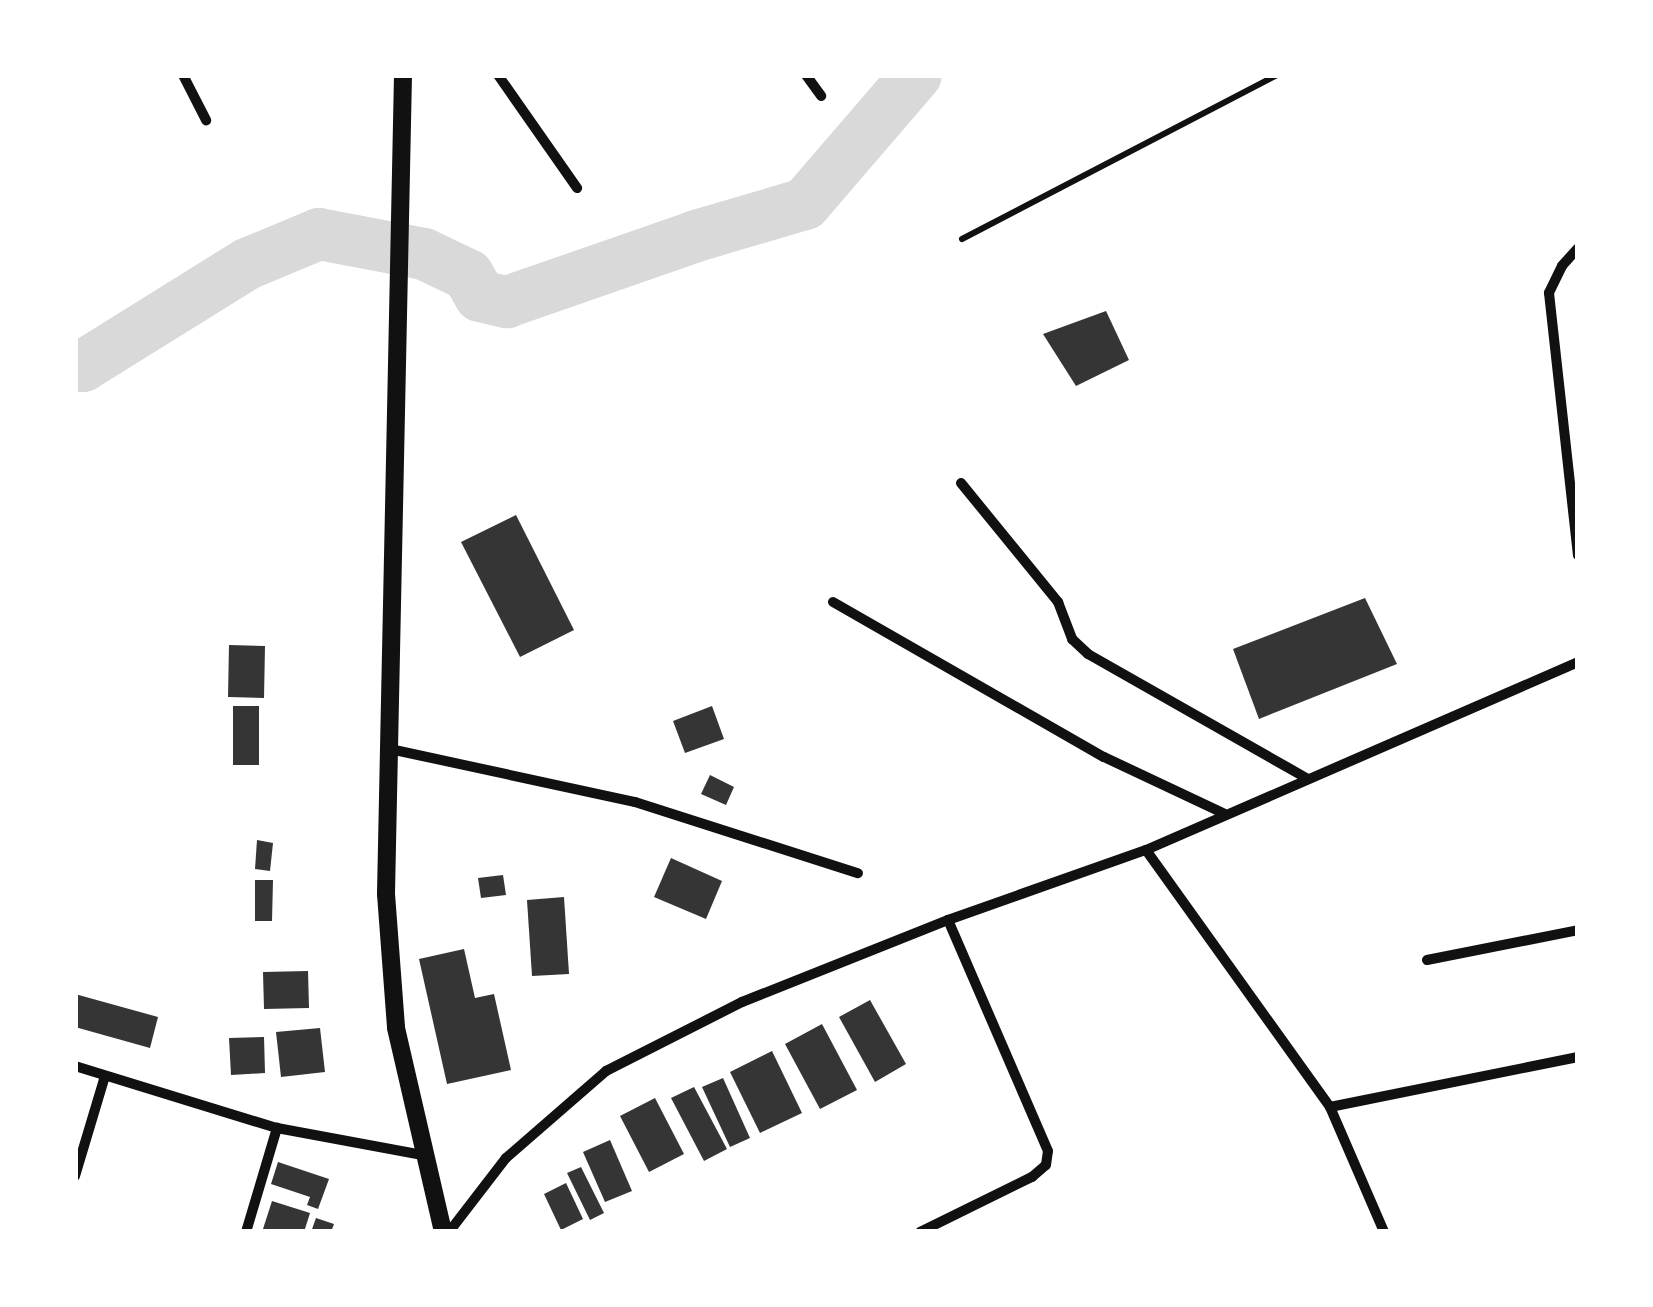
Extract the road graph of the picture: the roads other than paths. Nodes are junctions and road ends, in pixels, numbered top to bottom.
1 (183, 75) edge
2 (403, 75) edge
3 (498, 75) edge
4 (806, 75) edge
5 (1277, 75) edge
6 (821, 96) dead end
7 (206, 120) dead end
8 (577, 188) dead end
9 (962, 239) dead end
10 (1578, 248) edge
11 (961, 482) dead end
12 (1578, 554) edge
13 (833, 602) dead end
14 (1578, 662) edge
15 (390, 749) junction
16 (1306, 778) junction
17 (1224, 814) junction
18 (1146, 850) junction
19 (858, 873) dead end
20 (948, 920) junction
21 (1578, 930) edge
22 (1427, 960) dead end
23 (1578, 1057) edge
24 (75, 1066) edge
25 (105, 1076) junction
26 (1330, 1107) junction
27 (277, 1128) junction
28 (422, 1155) junction
29 (75, 1176) edge
30 (246, 1232) edge
31 (446, 1232) edge
32 (920, 1232) edge
33 (1384, 1232) edge

1 - 7 street
2 - 15 street
3 - 8 street
4 - 6 street
5 - 9 lane
10 - 12 street
11 - 16 street
13 - 17 street
14 - 16 street
15 - 19 street
15 - 28 street
16 - 17 street
17 - 18 street
18 - 20 street
18 - 26 street
20 - 31 street
20 - 32 street
21 - 22 street
23 - 26 street
24 - 25 street
25 - 27 street
25 - 29 street
26 - 33 street
27 - 28 street
27 - 30 street
28 - 31 street

